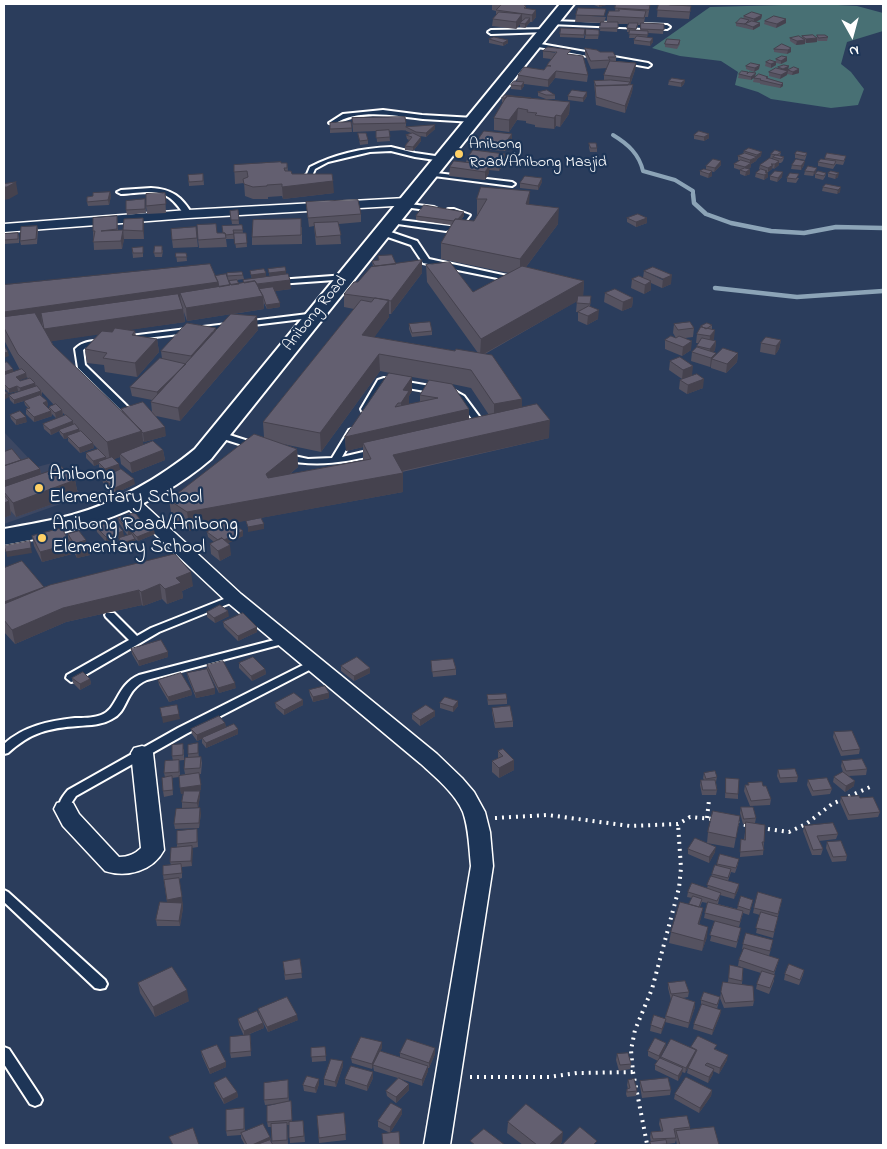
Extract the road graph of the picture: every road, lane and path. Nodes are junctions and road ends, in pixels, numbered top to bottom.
1 (567, 4) edge
2 (550, 26) junction
3 (667, 27) dead end
4 (491, 32) dead end
5 (535, 45) junction
6 (648, 65) dead end
7 (422, 117) junction
8 (474, 120) junction
9 (332, 123) edge
10 (415, 123) dead end
11 (435, 166) junction
12 (310, 175) junction
13 (321, 178) edge
14 (512, 184) dead end
15 (315, 186) edge
16 (121, 192) dead end
17 (188, 214) junction
18 (395, 215) junction
19 (4, 228) edge
20 (346, 277) junction
21 (522, 281) edge
22 (271, 283) edge
23 (316, 315) junction
24 (125, 339) edge
25 (115, 340) edge
26 (127, 411) edge
27 (463, 432) edge
28 (220, 435) junction
29 (381, 450) edge
30 (336, 461) junction
31 (130, 501) junction
32 (4, 537) edge
33 (234, 598) junction
34 (110, 615) dead end
35 (135, 640) junction
36 (286, 640) junction
37 (315, 663) junction
38 (71, 678) edge
39 (4, 750) edge
40 (142, 753) junction
41 (870, 787) dead end
42 (709, 800) dead end
43 (65, 809) joint
44 (707, 818) junction
45 (476, 820) junction
46 (716, 820) edge
47 (735, 823) edge
48 (678, 824) junction
49 (4, 895) edge
50 (100, 984) dead end
51 (4, 1053) edge
52 (633, 1072) junction
53 (448, 1078) junction
54 (35, 1100) dead end
55 (647, 1144) edge
56 (437, 1145) edge

1 - 2 main road, Anibong Road
2 - 3 lane
2 - 4 lane
2 - 5 main road, Anibong Road
5 - 6 lane
5 - 8 main road, Anibong Road
7 - 8 lane
7 - 9 lane
7 - 10 lane
8 - 11 main road, Anibong Road
11 - 12 lane
11 - 14 lane
11 - 18 main road, Anibong Road
12 - 13 lane
12 - 15 lane
16 - 17 lane
17 - 18 street
17 - 19 street
18 - 18 lane
18 - 20 main road, Anibong Road
18 - 21 lane
20 - 22 lane
20 - 23 main road, Anibong Road
23 - 24 lane
23 - 28 main road, Anibong Road
25 - 26 lane
27 - 30 lane
28 - 30 lane
28 - 31 main road, Anibong Road
29 - 30 lane
31 - 32 main road, Anibong Road
31 - 33 street
33 - 35 lane
33 - 36 street
34 - 35 lane
35 - 38 lane
36 - 37 street
36 - 39 lane
37 - 40 lane
37 - 45 street
40 - 43 lane
40 - 43 street
41 - 47 path
42 - 44 path
44 - 46 path
44 - 48 path
45 - 48 path
45 - 53 street
48 - 52 path
49 - 50 lane
51 - 54 lane
52 - 53 path
52 - 55 path
53 - 56 street

